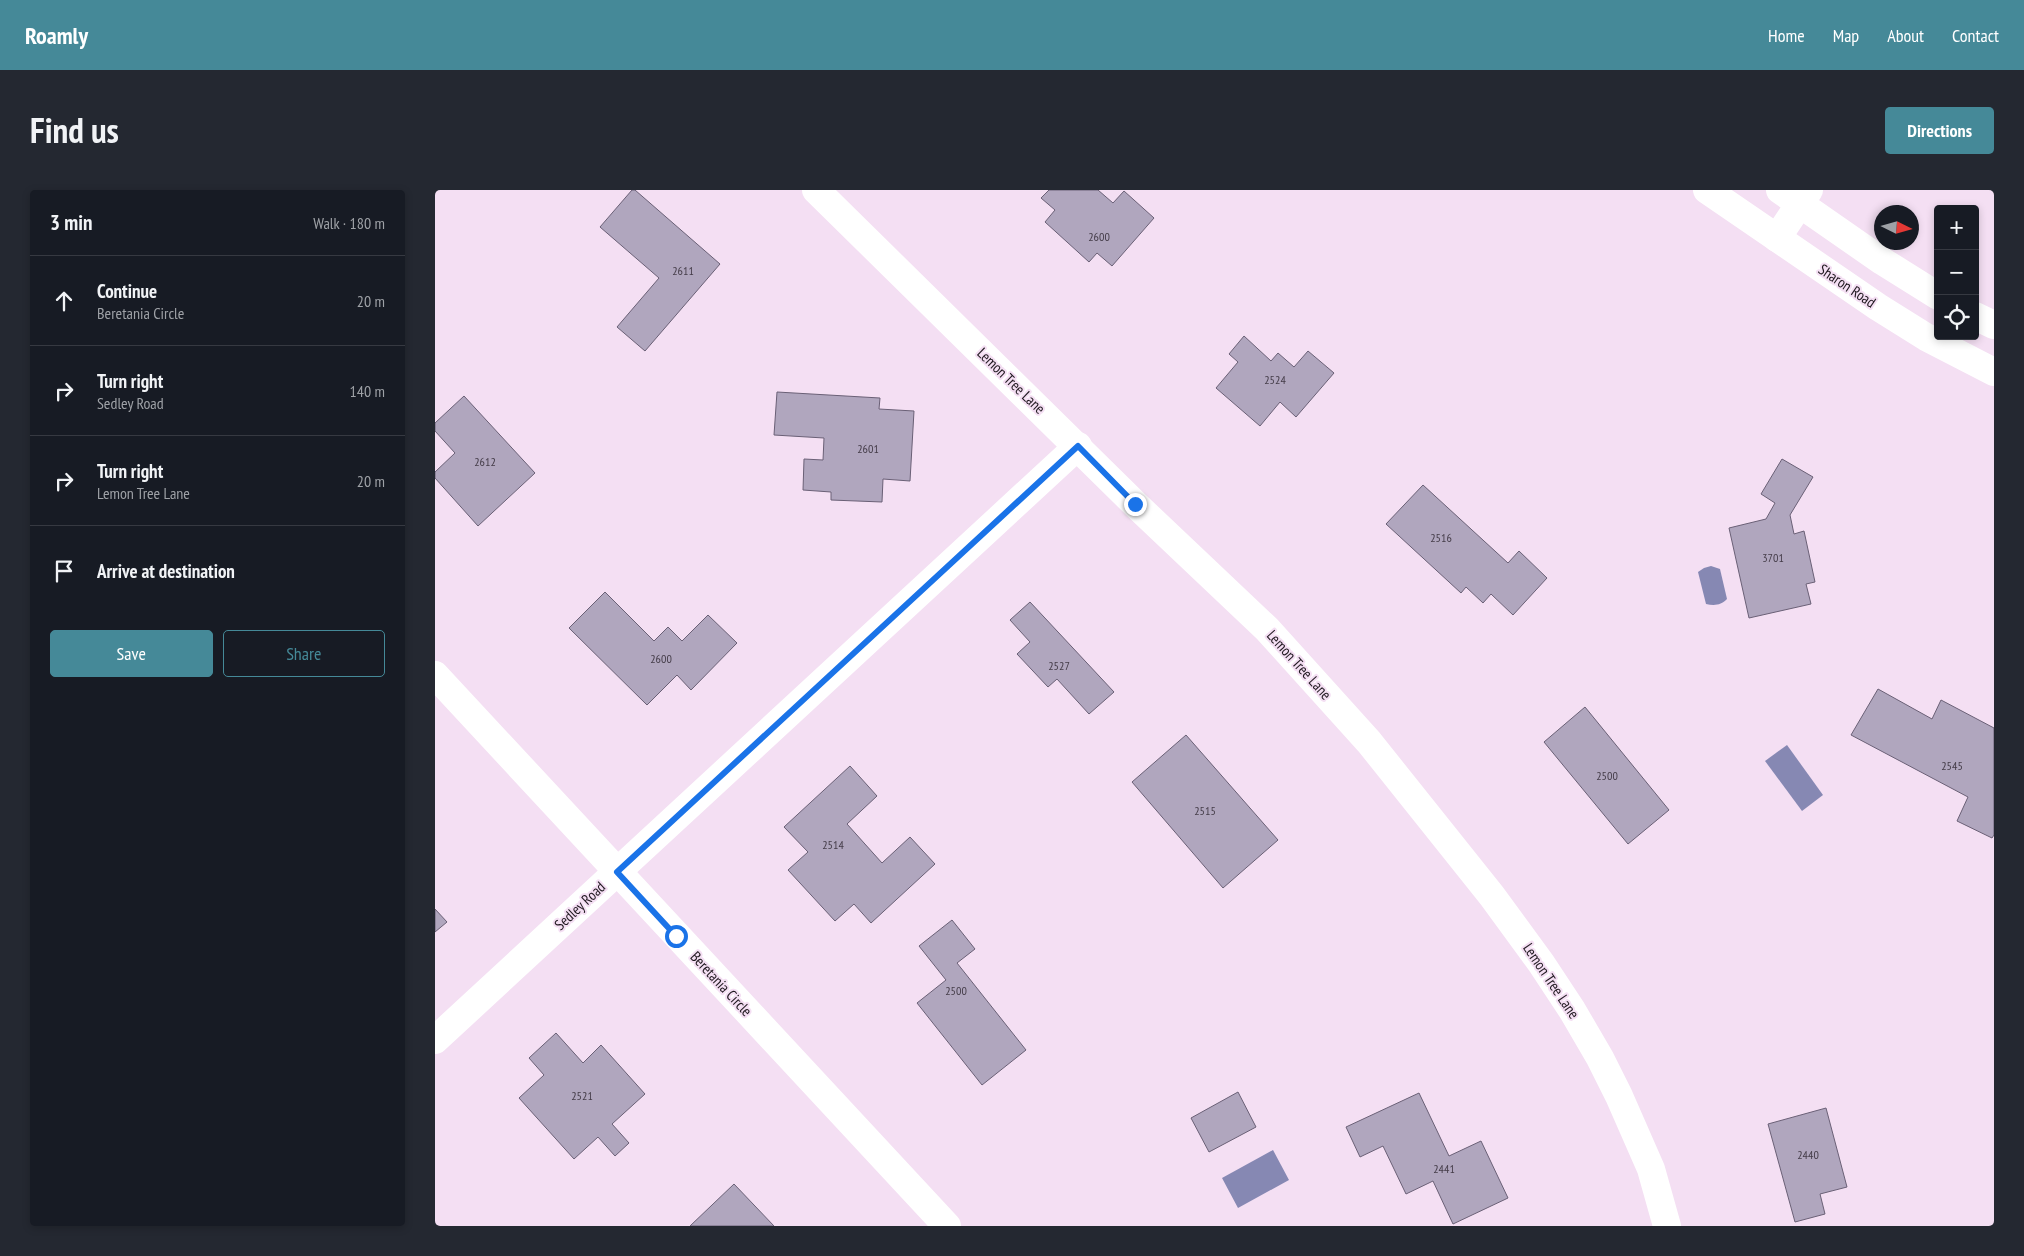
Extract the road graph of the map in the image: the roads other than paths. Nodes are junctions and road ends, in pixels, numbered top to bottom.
1 (816, 190) edge
2 (1707, 190) edge
3 (1796, 195) edge
4 (1777, 238) junction
5 (1936, 295) edge
6 (1979, 318) edge
7 (1994, 325) edge
8 (1994, 372) edge
9 (1078, 446) junction
10 (435, 675) edge
11 (617, 872) junction
12 (435, 1040) edge
13 (947, 1226) edge
14 (1667, 1226) edge

1 - 9 street, Lemon Tree Lane
2 - 4 street, Sharon Road
3 - 4 street
3 - 5 street
4 - 8 street, Sharon Road
6 - 7 street
9 - 11 street, Sedley Road
9 - 14 street, Lemon Tree Lane
10 - 11 street, Beretania Circle
11 - 12 street, Sedley Road
11 - 13 street, Beretania Circle

